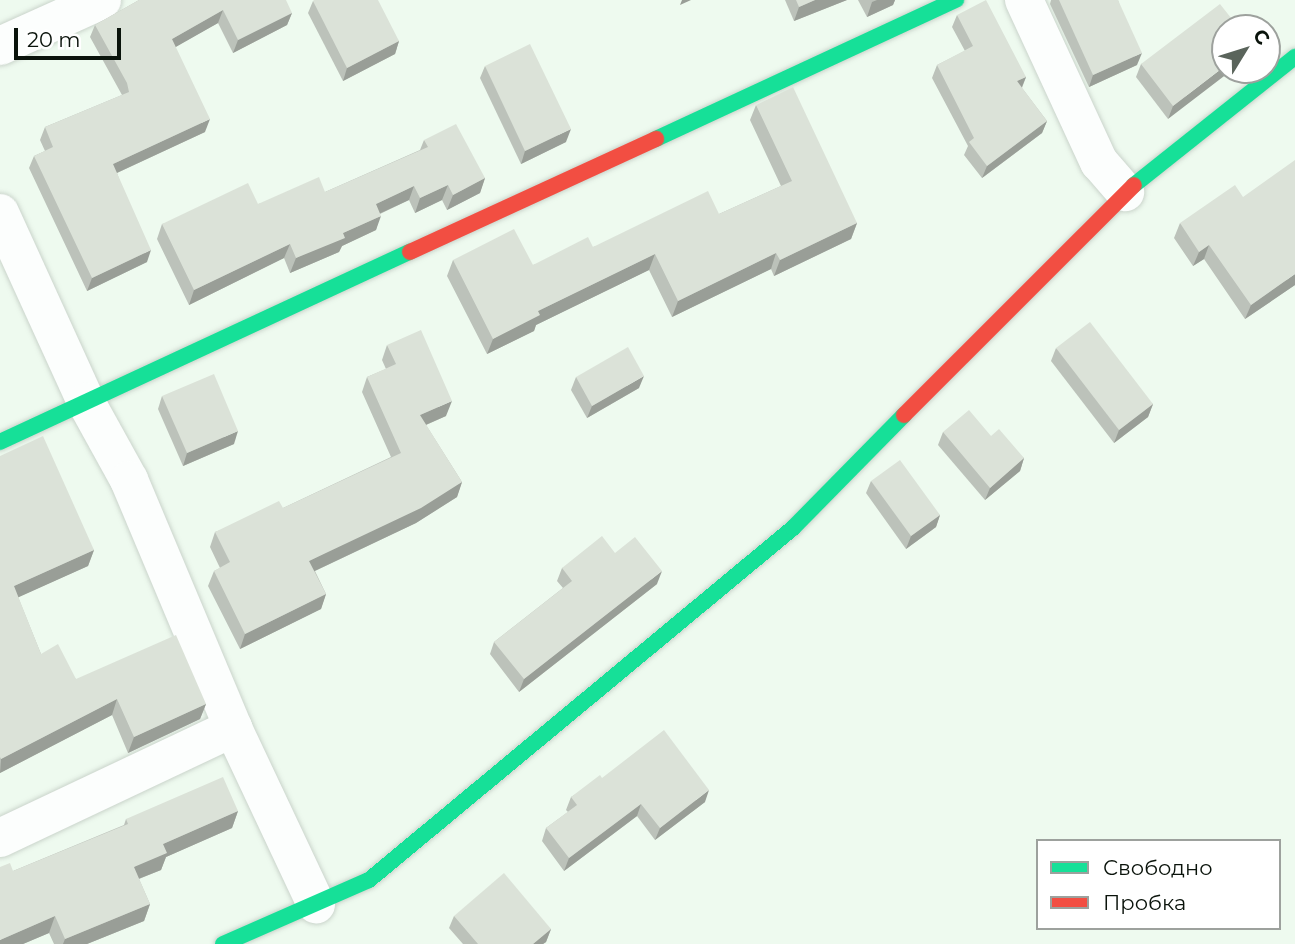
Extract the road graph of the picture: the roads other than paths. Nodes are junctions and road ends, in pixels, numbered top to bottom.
1 (102, 0) edge
2 (956, 0) edge
3 (1024, 0) edge
4 (0, 46) edge
5 (1295, 57) edge
6 (1125, 192) junction
7 (0, 213) edge
8 (86, 402) junction
9 (0, 442) edge
10 (233, 728) junction
11 (0, 838) edge
12 (316, 904) junction
13 (223, 944) edge

1 - 4 street
2 - 8 street
3 - 6 street
5 - 6 street
6 - 12 street
7 - 8 street
8 - 9 street
8 - 10 street
10 - 11 street
10 - 12 street
12 - 13 street

